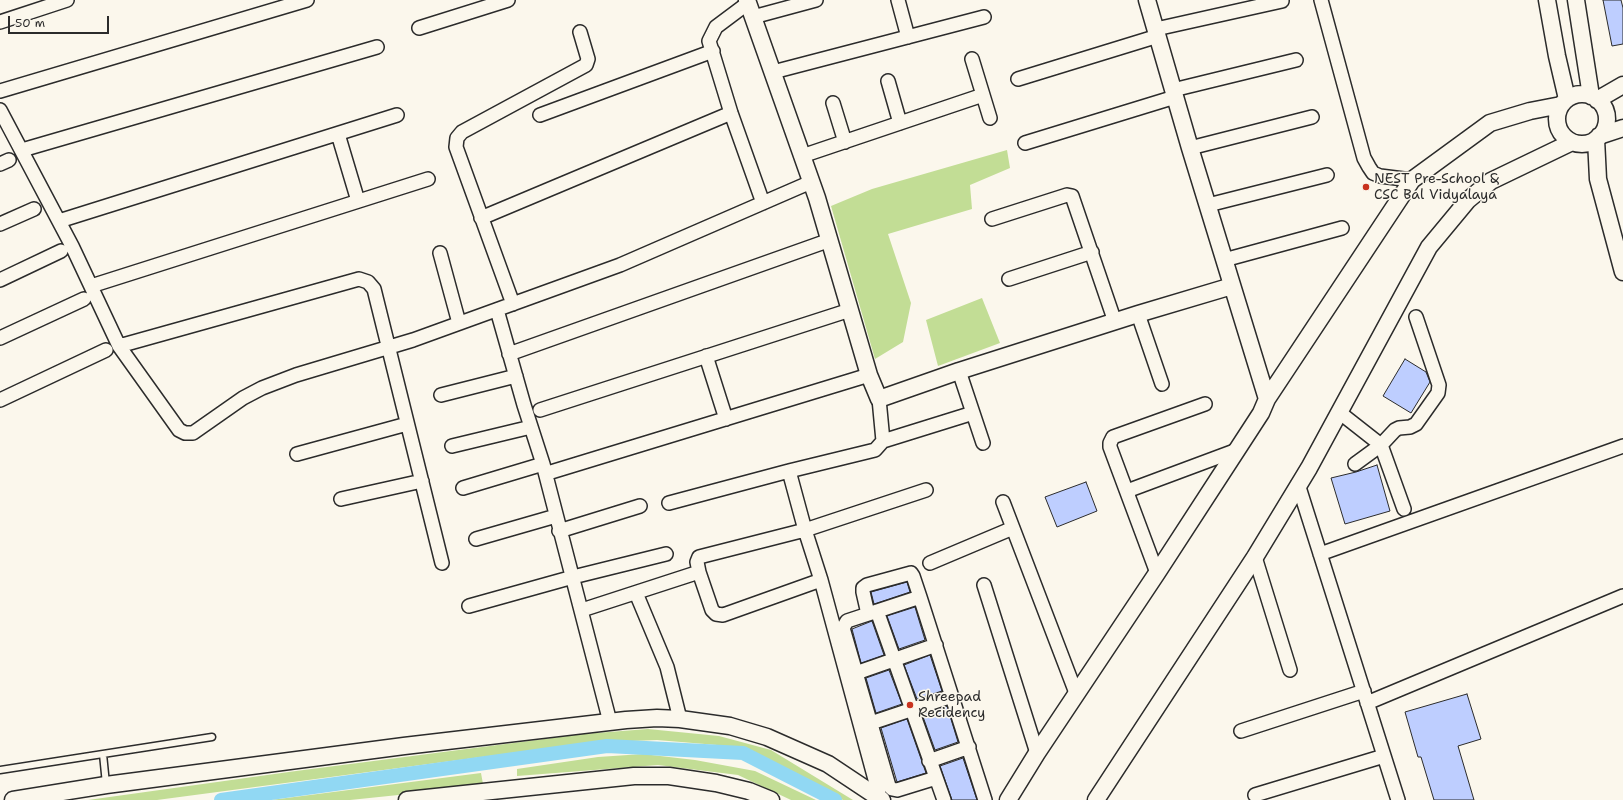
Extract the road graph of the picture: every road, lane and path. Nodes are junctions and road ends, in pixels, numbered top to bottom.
1 (67, 0) edge
2 (307, 0) edge
3 (508, 0) edge
4 (816, 0) edge
5 (898, 0) edge
6 (1147, 0) edge
7 (1321, 0) edge
8 (1547, 0) edge
9 (1576, 0) edge
10 (1282, 1) edge
11 (749, 7) edge
12 (984, 17) dead end
13 (0, 22) edge
14 (419, 28) dead end
15 (580, 32) dead end
16 (1157, 33) junction
17 (908, 37) junction
18 (377, 47) dead end
19 (713, 51) junction
20 (972, 59) dead end
21 (1296, 60) dead end
22 (773, 72) junction
23 (1018, 79) dead end
24 (888, 81) dead end
25 (1623, 85) edge
26 (0, 92) edge
27 (1174, 93) junction
28 (983, 95) junction
29 (1594, 98) junction
30 (1564, 102) junction
31 (833, 103) dead end
32 (0, 110) edge
33 (731, 114) junction
34 (397, 115) dead end
35 (540, 115) dead end
36 (1312, 117) dead end
37 (990, 118) dead end
38 (900, 123) junction
39 (1623, 128) edge
40 (338, 134) junction
41 (1598, 138) junction
42 (845, 142) junction
43 (1026, 143) dead end
44 (1575, 143) junction
45 (1190, 148) junction
46 (22, 150) junction
47 (802, 156) junction
48 (1326, 175) dead end
49 (428, 179) dead end
50 (1598, 179) junction
51 (1412, 180) junction
52 (811, 182) junction
53 (358, 201) junction
54 (763, 203) junction
55 (1208, 205) junction
56 (34, 209) dead end
57 (481, 218) junction
58 (992, 219) dead end
59 (59, 221) junction
60 (0, 224) edge
61 (1342, 228) dead end
62 (830, 240) junction
63 (61, 251) dead end
64 (1092, 252) junction
65 (440, 253) dead end
66 (1224, 260) junction
67 (1623, 272) edge
68 (1009, 279) dead end
69 (0, 280) edge
70 (91, 286) junction
71 (1232, 286) junction
72 (84, 300) dead end
73 (513, 304) junction
74 (497, 310) junction
75 (850, 310) junction
76 (1138, 314) junction
77 (1416, 317) dead end
78 (1115, 322) junction
79 (459, 323) junction
80 (0, 338) edge
81 (119, 346) junction
82 (389, 348) junction
83 (106, 350) dead end
84 (510, 354) junction
85 (706, 356) junction
86 (959, 371) junction
87 (870, 375) junction
88 (516, 376) junction
89 (1162, 384) dead end
90 (441, 395) dead end
91 (879, 399) junction
92 (0, 400) edge
93 (1267, 400) junction
94 (1205, 404) dead end
95 (540, 410) dead end
96 (1340, 412) junction
97 (973, 413) junction
98 (726, 419) junction
99 (407, 424) junction
100 (531, 427) junction
101 (883, 441) junction
102 (983, 443) dead end
103 (1381, 445) junction
104 (452, 446) dead end
105 (1623, 446) edge
106 (1237, 450) junction
107 (297, 454) dead end
108 (1355, 464) dead end
109 (547, 468) junction
110 (789, 471) junction
111 (422, 481) junction
112 (1298, 484) junction
113 (463, 488) dead end
114 (926, 490) dead end
115 (1127, 491) junction
116 (342, 500) dead end
117 (1003, 502) dead end
118 (669, 503) dead end
119 (640, 506) dead end
120 (1404, 508) dead end
121 (556, 516) junction
122 (1013, 528) junction
123 (559, 530) junction
124 (805, 530) junction
125 (476, 539) dead end
126 (666, 554) dead end
127 (1320, 554) junction
128 (1255, 557) junction
129 (930, 562) dead end
130 (442, 563) dead end
131 (699, 572) junction
132 (1157, 573) junction
133 (573, 577) junction
134 (821, 580) junction
135 (984, 585) dead end
136 (636, 592) junction
137 (1623, 596) edge
138 (920, 597) junction
139 (469, 606) dead end
140 (582, 610) junction
141 (872, 612) junction
142 (936, 645) junction
143 (894, 660) junction
144 (1290, 670) dead end
145 (856, 673) junction
146 (1076, 693) junction
147 (952, 696) junction
148 (1365, 697) junction
149 (912, 709) junction
150 (680, 719) junction
151 (610, 722) junction
152 (871, 723) junction
153 (1241, 731) dead end
154 (212, 737) dead end
155 (969, 747) junction
156 (1037, 752) junction
157 (103, 754) junction
158 (1384, 756) junction
159 (930, 761) junction
160 (0, 770) edge
161 (936, 778) junction
162 (106, 785) junction
163 (1255, 795) dead end
164 (464, 797) edge
165 (881, 799) edge
166 (13, 800) edge
167 (408, 800) edge
168 (771, 800) edge
169 (944, 800) edge
170 (986, 800) edge
171 (1008, 800) edge
172 (1096, 800) edge
173 (1398, 800) edge

1 - 13 street
2 - 26 street
3 - 14 street
4 - 11 street
5 - 17 street
6 - 16 street
7 - 51 street
8 - 30 street
9 - 29 street
10 - 16 street
11 - 19 street
11 - 22 street
12 - 17 street
15 - 57 street
16 - 23 street
16 - 27 street
17 - 22 street
18 - 46 street
19 - 33 street
19 - 35 street
20 - 28 street
21 - 27 street
22 - 47 street
24 - 38 street
25 - 29 street
27 - 43 street
27 - 45 street
28 - 37 street
28 - 38 street
29 - 30 street
29 - 41 street
30 - 44 street
30 - 51 street
31 - 42 street
32 - 46 street
33 - 54 street
33 - 57 street
34 - 40 street
36 - 45 street
38 - 42 street
39 - 41 street
40 - 53 street
40 - 59 street
41 - 44 street
41 - 50 street
42 - 47 street
44 - 50 street
44 - 96 street
45 - 55 street
46 - 59 street
47 - 52 street
48 - 55 street
49 - 53 street
50 - 67 street
51 - 93 street
52 - 54 street
52 - 62 street
53 - 70 street
54 - 73 street
55 - 66 street
56 - 60 street
57 - 73 street
58 - 64 street
59 - 70 street
61 - 66 street
62 - 75 street
62 - 84 street
63 - 69 street
64 - 68 street
64 - 78 street
65 - 79 street
66 - 71 street
70 - 81 street
71 - 76 street
71 - 93 street
72 - 80 street
73 - 74 street
74 - 79 street
74 - 84 street
75 - 85 street
75 - 87 street
76 - 78 street
76 - 89 street
77 - 103 street
78 - 86 street
79 - 82 street
81 - 82 street
81 - 82 street
82 - 99 street
83 - 92 street
84 - 88 street
85 - 95 street
85 - 98 street
86 - 91 street
86 - 97 street
87 - 91 street
87 - 98 street
88 - 90 street
88 - 100 street
91 - 101 street
93 - 106 street
94 - 115 street
96 - 103 street
96 - 112 street
97 - 101 street
97 - 102 street
98 - 109 street
99 - 107 street
99 - 111 street
100 - 104 street
100 - 109 street
101 - 110 street
103 - 108 street
103 - 120 street
105 - 127 street
106 - 115 street
106 - 132 street
109 - 113 street
109 - 121 street
110 - 118 street
110 - 124 street
111 - 116 street
111 - 130 street
112 - 127 street
112 - 128 street
114 - 124 street
115 - 132 street
117 - 122 street
119 - 123 street
121 - 123 street
121 - 125 street
122 - 129 street
122 - 146 street
123 - 133 street
124 - 131 street
124 - 134 street
126 - 133 street
127 - 148 street
128 - 144 street
128 - 172 street
131 - 134 street
131 - 136 street
132 - 146 street
133 - 139 street
133 - 140 street
134 - 165 street
135 - 156 street
136 - 140 street
136 - 150 street
137 - 148 street
138 - 141 street
138 - 141 street
138 - 142 street
140 - 151 street
141 - 143 street
141 - 145 street
142 - 143 street
142 - 147 street
143 - 145 street
143 - 149 street
145 - 152 street
146 - 156 street
147 - 149 street
147 - 155 street
148 - 153 street
148 - 158 street
149 - 152 street
149 - 159 street
150 - 151 street
150 - 165 street
151 - 162 street
152 - 161 street
154 - 157 lane
155 - 159 street
155 - 170 street
156 - 171 street
157 - 160 lane
157 - 162 lane
158 - 163 street
158 - 173 street
159 - 161 street
161 - 169 street
162 - 166 street
164 - 167 street
164 - 168 street

